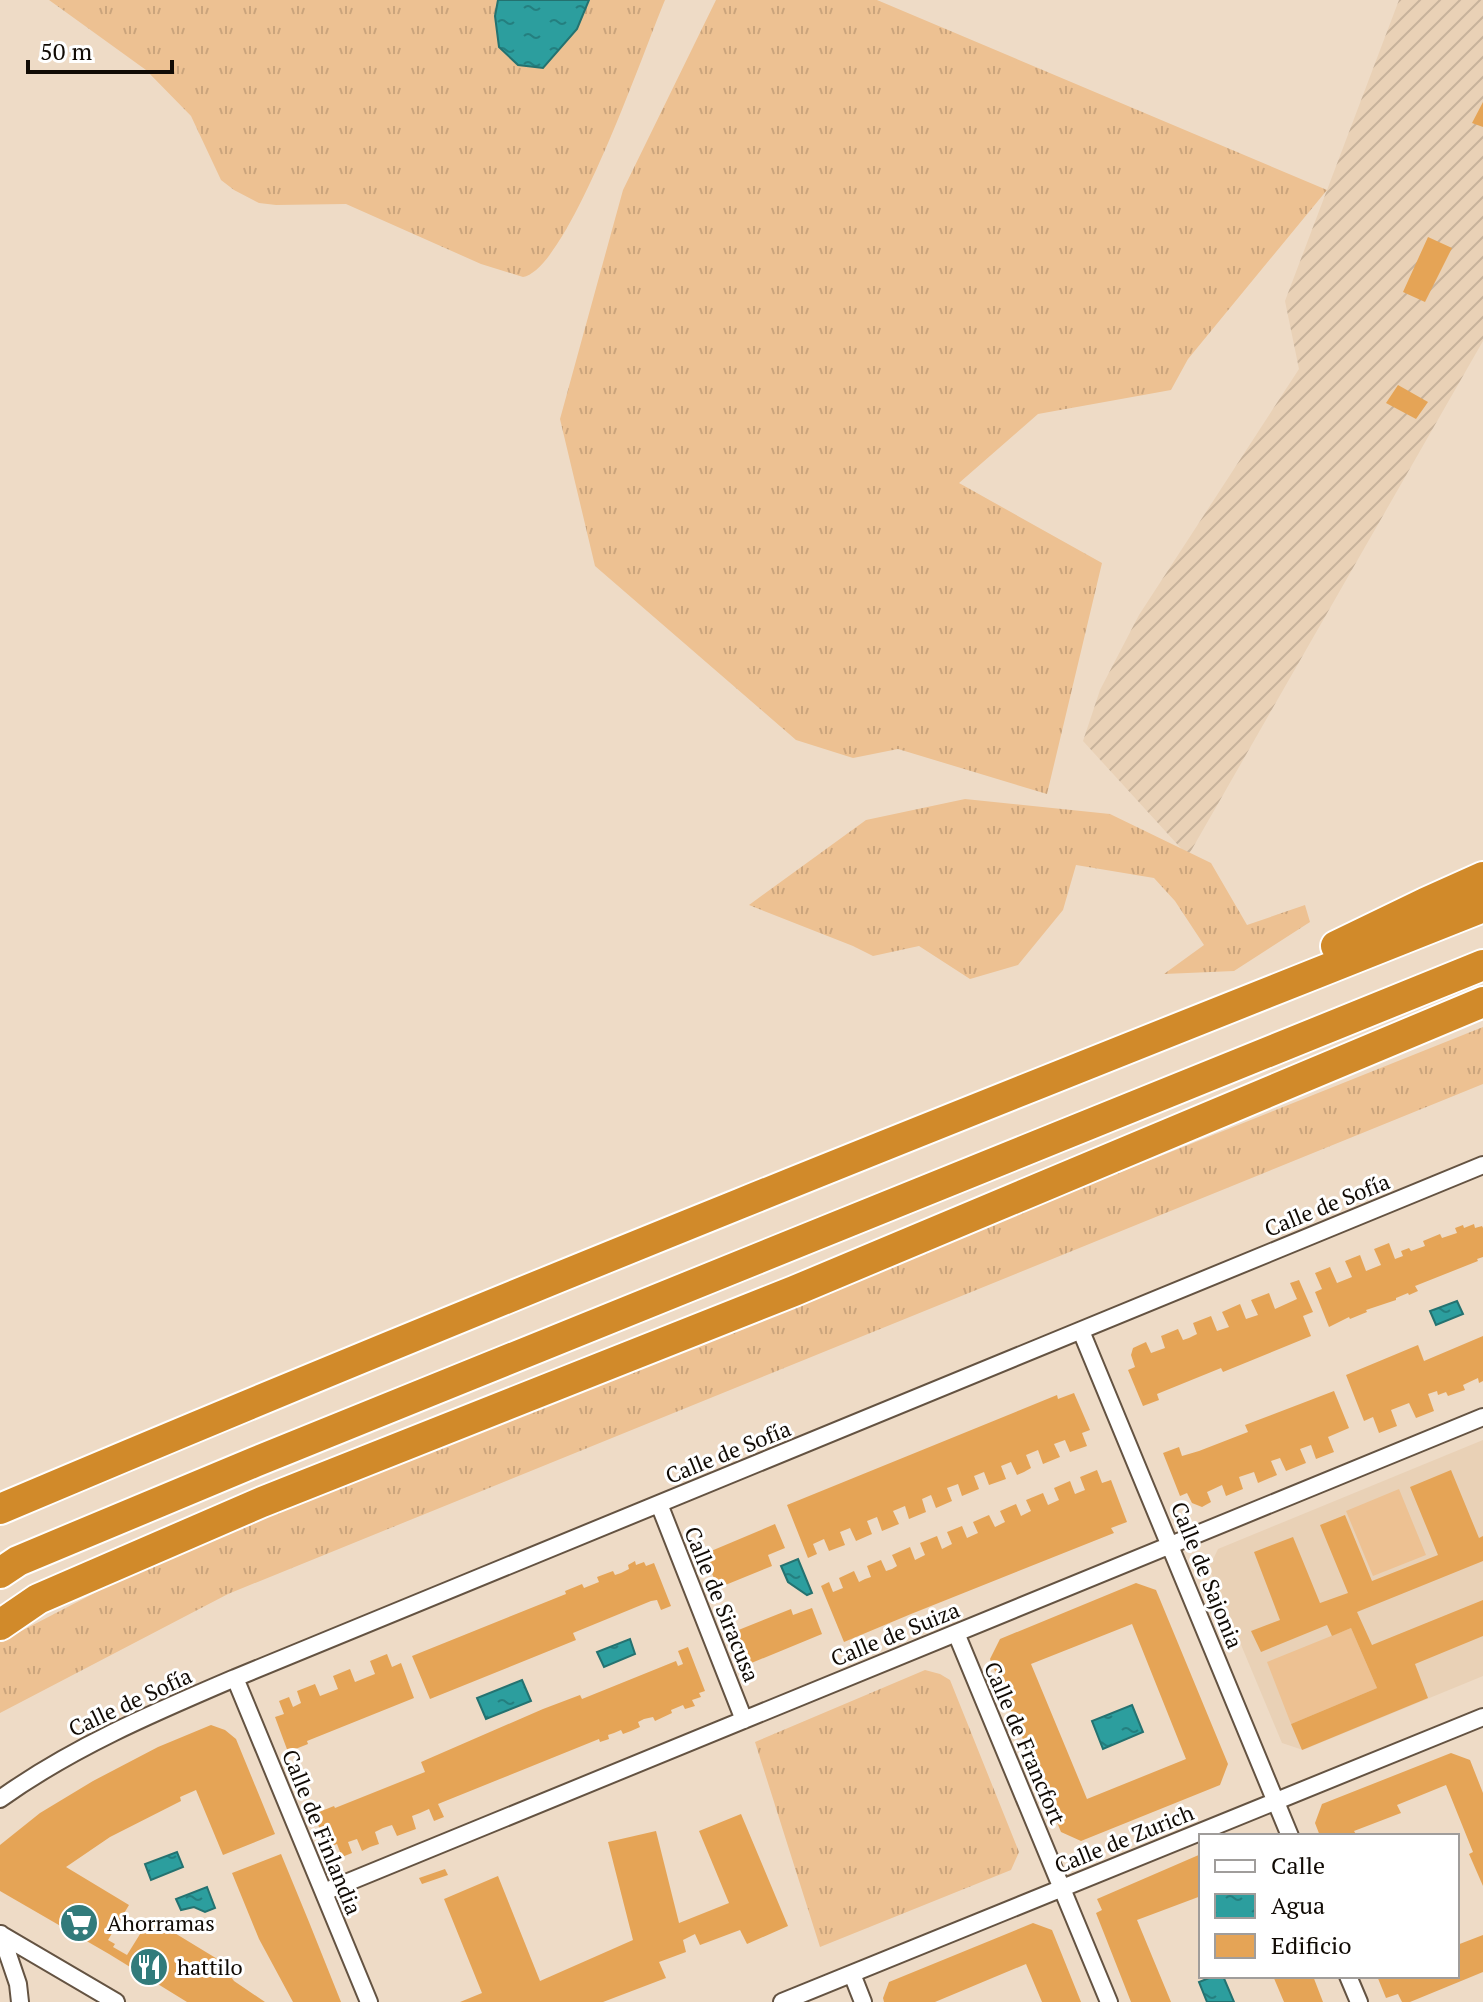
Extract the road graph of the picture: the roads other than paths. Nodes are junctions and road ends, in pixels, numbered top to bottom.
1 (1483, 877) edge
2 (1483, 907) edge
3 (1483, 965) edge
4 (1483, 1002) edge
5 (1131, 1046) junction
6 (1016, 1154) junction
7 (1483, 1165) edge
8 (1081, 1331) junction
9 (685, 1334) junction
10 (1483, 1417) edge
11 (659, 1504) junction
12 (0, 1509) edge
13 (1171, 1544) junction
14 (0, 1573) edge
15 (0, 1625) edge
16 (956, 1633) junction
17 (235, 1678) junction
18 (744, 1720) junction
19 (1482, 1720) edge
20 (0, 1799) edge
21 (1276, 1801) junction
22 (1289, 1834) edge
23 (1062, 1888) junction
24 (324, 1892) junction
25 (0, 1934) edge
26 (852, 1974) junction
27 (1349, 1978) edge
28 (20, 2002) edge
29 (116, 2002) edge
30 (369, 2002) edge
31 (782, 2002) edge
32 (863, 2002) edge
33 (1109, 2002) edge
34 (1359, 2002) edge

1 - 5 highway
2 - 5 highway
3 - 6 highway
4 - 9 highway
5 - 12 highway
6 - 9 highway
6 - 14 highway
7 - 8 street, Calle de Sofía
8 - 11 street, Calle de Sofía
8 - 13 street, Calle de Sajonia
9 - 15 highway
10 - 13 street, Calle de Suiza
11 - 17 street, Calle de Sofía
11 - 18 street, Calle de Siracusa
13 - 16 street, Calle de Suiza
13 - 21 street, Calle de Sajonia
16 - 18 street, Calle de Suiza
16 - 23 street, Calle de Francfort
17 - 20 street, Calle de Sofía
17 - 24 street, Calle de Finlandia
18 - 24 street, Calle de Suiza
19 - 21 street, Calle de Zurich
21 - 22 street, Calle de Sajonia
21 - 23 street, Calle de Zurich
23 - 26 street, Calle de Zurich
23 - 33 street, Calle de Francfort
24 - 30 street, Calle de Finlandia
25 - 28 street
25 - 29 street
26 - 31 street, Calle de Zurich
26 - 32 street
27 - 34 street

